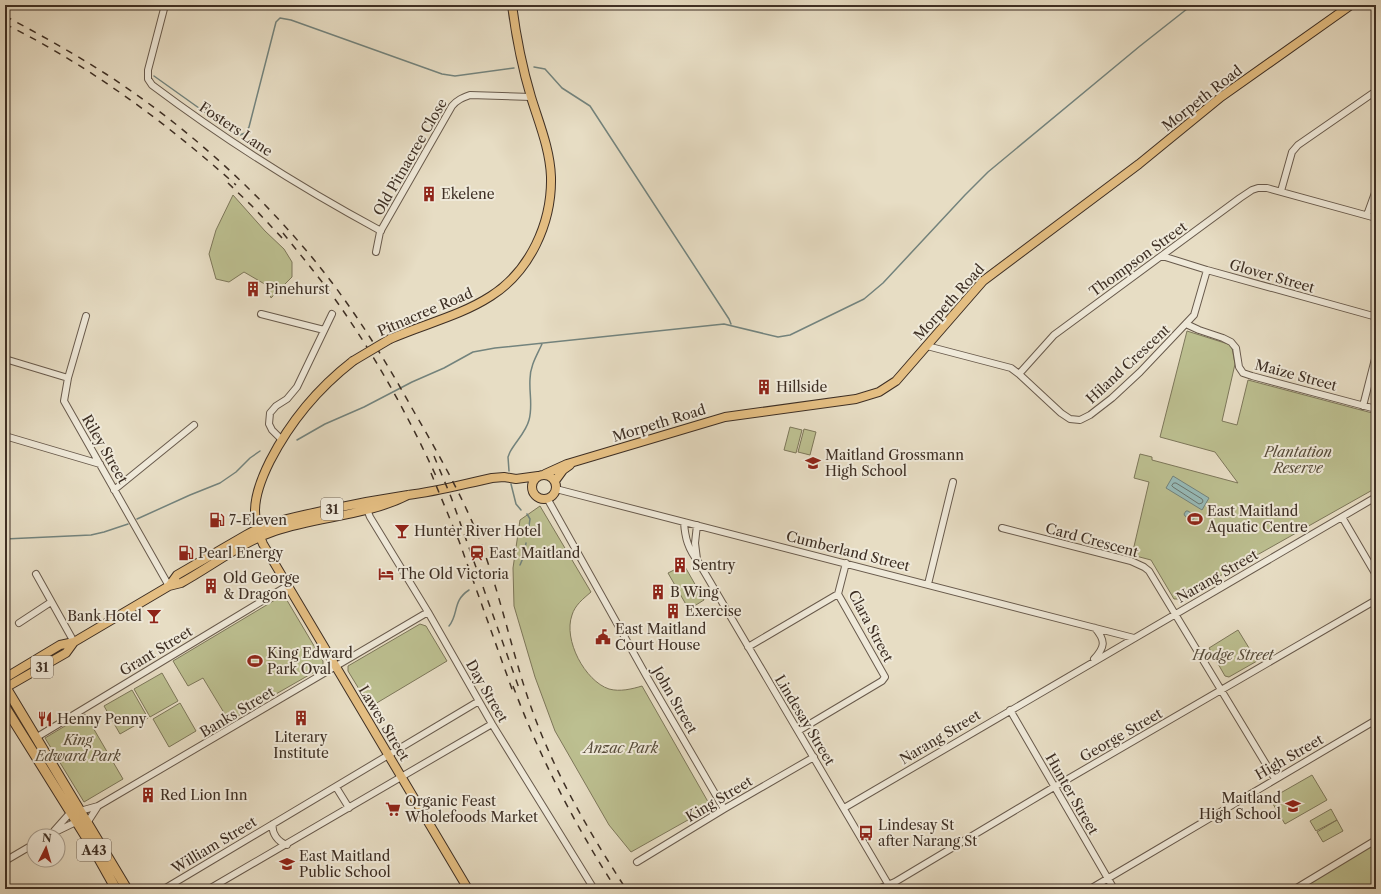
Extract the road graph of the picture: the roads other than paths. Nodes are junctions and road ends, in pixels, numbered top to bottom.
1 (165, 5) edge
2 (512, 5) edge
3 (1351, 5) edge
4 (1376, 91) edge
5 (531, 98) junction
6 (1376, 190) edge
7 (1281, 191) junction
8 (1367, 215) junction
9 (1376, 218) edge
10 (381, 230) junction
11 (376, 252) dead end
12 (1162, 256) junction
13 (1207, 270) junction
14 (261, 314) dead end
15 (332, 314) dead end
16 (86, 316) dead end
17 (1376, 318) edge
18 (1186, 324) junction
19 (324, 330) junction
20 (927, 346) junction
21 (1376, 355) edge
22 (5, 359) edge
23 (1019, 374) junction
24 (68, 378) junction
25 (1363, 406) junction
26 (1376, 409) edge
27 (194, 425) dead end
28 (5, 436) edge
29 (281, 439) junction
30 (576, 462) junction
31 (100, 464) junction
32 (541, 475) junction
33 (516, 478) junction
34 (953, 482) dead end
35 (555, 485) junction
36 (114, 490) junction
37 (533, 493) junction
38 (1376, 497) edge
39 (547, 498) junction
40 (366, 506) junction
41 (1342, 517) junction
42 (684, 522) junction
43 (697, 525) junction
44 (1002, 528) dead end
45 (257, 529) junction
46 (260, 537) junction
47 (699, 563) junction
48 (846, 563) junction
49 (36, 574) dead end
50 (1376, 575) edge
51 (928, 584) junction
52 (169, 586) junction
53 (287, 586) junction
54 (838, 594) junction
55 (1376, 600) edge
56 (51, 602) junction
57 (428, 612) junction
58 (1176, 614) junction
59 (19, 623) dead end
60 (1095, 628) junction
61 (1134, 638) junction
62 (74, 642) junction
63 (748, 647) junction
64 (1091, 664) junction
65 (335, 666) junction
66 (5, 685) edge
67 (1222, 690) junction
68 (479, 701) junction
69 (5, 707) edge
70 (1010, 710) junction
71 (1376, 720) edge
72 (492, 724) junction
73 (798, 731) junction
74 (37, 737) junction
75 (389, 756) junction
76 (814, 757) junction
77 (402, 777) junction
78 (1275, 780) junction
79 (336, 787) junction
80 (1055, 787) junction
81 (98, 806) junction
82 (349, 808) junction
83 (844, 808) junction
84 (724, 809) junction
85 (80, 811) junction
86 (70, 812) junction
87 (76, 822) junction
88 (87, 823) junction
89 (273, 824) junction
90 (56, 828) edge
91 (62, 828) edge
92 (1376, 840) edge
93 (287, 845) junction
94 (26, 849) edge
95 (5, 861) edge
96 (637, 862) dead end
97 (1108, 878) junction
98 (890, 887) edge
99 (167, 888) edge
100 (590, 888) edge
101 (116, 889) edge
102 (127, 889) edge
103 (209, 889) edge
104 (468, 889) edge
105 (878, 889) edge
106 (1090, 889) edge
107 (1114, 889) edge
108 (1295, 889) edge

1 - 10 street, Fosters Lane
2 - 5 main road, Pitnacree Road
3 - 20 main road, Morpeth Road / 31
4 - 7 street
5 - 10 street, Old Pitnacree Close
5 - 29 main road, Pitnacree Road, bridge
6 - 8 street
7 - 8 street, Thompson Street
7 - 12 street, Thompson Street
8 - 9 street, Thompson Street
10 - 11 street, Old Pitnacree Close
12 - 13 street, Glover Street
12 - 23 street, Thompson Street
13 - 17 street, Glover Street
13 - 18 street, Hiland Crescent
14 - 19 street
15 - 19 street
16 - 24 street, Riley Street
18 - 23 street, Hiland Crescent
18 - 25 street, Maize Street
19 - 29 street
20 - 23 street
20 - 30 main road, Morpeth Road / 31
21 - 25 street
22 - 24 street
24 - 31 street, Riley Street
25 - 26 street, Maize Street
27 - 36 street
28 - 31 street
29 - 45 main road, Pitnacree Road
30 - 32 main road, Morpeth Road / 31
30 - 35 main road, Morpeth Road / 31
31 - 36 street, Riley Street
32 - 33 main road, 31
32 - 35 main road
32 - 37 main road
33 - 37 main road
33 - 40 main road, 31
34 - 51 street
35 - 39 main road, 31
35 - 42 street, Cumberland Street
36 - 52 street, Riley Street
37 - 39 main road
38 - 41 street, Narang Street
39 - 84 street, John Street
40 - 45 main road, 31
40 - 46 main road, 31
40 - 57 street, Day Street
41 - 50 street
41 - 58 street, Narang Street
42 - 43 street, Cumberland Street
42 - 47 street, Lindesay Street
43 - 47 street, Lindesay Street
43 - 48 street, Cumberland Street
44 - 58 street, Card Crescent
45 - 46 main road, Lawes Street
45 - 52 main road, 31
46 - 52 main road, 31
46 - 53 main road, Lawes Street
47 - 63 street, Lindesay Street
48 - 51 street, Cumberland Street
48 - 54 street, Clara Street
49 - 56 street
51 - 60 street, Cumberland Street
52 - 62 main road, 31
53 - 65 main road, Lawes Street
53 - 74 street, Grant Street
54 - 63 street
54 - 73 street, Clara Street
55 - 67 street, George Street
56 - 59 street
56 - 62 street
57 - 65 street, Banks Street
57 - 68 street, Day Street
58 - 61 street, Narang Street
58 - 67 street
60 - 61 street, Cumberland Street
60 - 64 street, Narang Street
61 - 64 street, Narang Street
62 - 66 main road, 31
63 - 73 street, Lindesay Street
64 - 70 street, Narang Street
65 - 75 main road, Lawes Street
65 - 81 street, Banks Street
66 - 74 highway, A43
67 - 78 street
67 - 80 street, George Street
68 - 72 street, Day Street
68 - 75 street, William Street
69 - 86 highway, A43
70 - 80 street, Hunter Street
70 - 83 street, Narang Street
71 - 78 street, High Street
72 - 77 street
72 - 100 street, Day Street
73 - 76 street, Lindesay Street
74 - 85 highway, A43
75 - 77 main road, Lawes Street
75 - 79 street, William Street
76 - 83 street, Lindesay Street
76 - 84 street, King Street
77 - 82 street
77 - 104 main road, Lawes Street
78 - 97 street, High Street
79 - 82 street
79 - 89 street, William Street
80 - 97 street, Hunter Street
80 - 98 street, George Street
81 - 85 street, Banks Street
81 - 88 street, Banks Street
82 - 93 street
83 - 98 street, Lindesay Street
84 - 96 street, King Street
85 - 87 highway
85 - 88 highway, A43
86 - 87 highway, A43
86 - 90 street
87 - 91 street
87 - 101 highway, A43
88 - 102 highway, A43
89 - 93 street, William Street
89 - 99 street, William Street
92 - 108 street
93 - 103 street
94 - 95 street
97 - 106 street, High Street
97 - 107 street, Hunter Street
98 - 105 street, George Street

